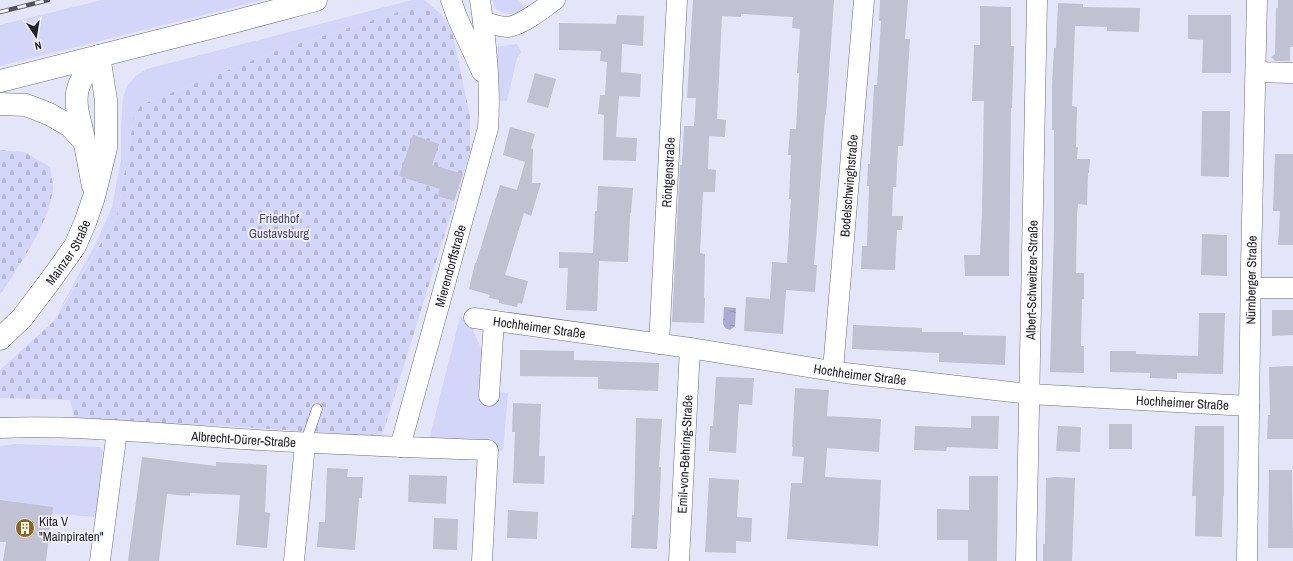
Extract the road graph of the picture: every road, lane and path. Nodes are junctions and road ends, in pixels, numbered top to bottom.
1 (316, 0) edge
2 (451, 0) edge
3 (480, 0) edge
4 (555, 0) edge
5 (677, 0) edge
6 (864, 0) edge
7 (1037, 0) edge
8 (1257, 0) edge
9 (483, 22) junction
10 (99, 56) junction
11 (1256, 72) junction
12 (1293, 73) edge
13 (0, 81) edge
14 (488, 84) junction
15 (0, 104) edge
16 (95, 145) junction
17 (1251, 288) junction
18 (1293, 288) edge
19 (474, 318) dead end
20 (494, 321) junction
21 (0, 339) edge
22 (659, 344) junction
23 (690, 348) junction
24 (833, 370) junction
25 (1029, 394) junction
26 (489, 396) dead end
27 (1249, 406) junction
28 (317, 409) dead end
29 (0, 428) edge
30 (117, 431) junction
31 (304, 444) junction
32 (400, 447) junction
33 (100, 561) edge
34 (294, 561) edge
35 (482, 561) edge
36 (679, 561) edge
37 (1026, 561) edge
38 (1247, 561) edge

1 - 10 main road
2 - 14 street, Mierendorffstraße
3 - 9 street, Mierendorffstraße
4 - 9 street
5 - 22 street, Röntgenstraße
6 - 24 street, Bodelschwinghstraße
7 - 25 street, Albert-Schweitzer-Straße
8 - 11 street, Nürnberger Straße
9 - 14 street, Mierendorffstraße
10 - 13 main road
10 - 16 main road
10 - 16 main road
11 - 12 street
11 - 17 street, Nürnberger Straße
14 - 32 street, Mierendorffstraße
15 - 16 main road
16 - 21 main road, Mainzer Straße
17 - 18 street
17 - 27 street, Nürnberger Straße
19 - 20 street, Hochheimer Straße
20 - 22 street, Hochheimer Straße
20 - 26 street
22 - 23 street, Hochheimer Straße
23 - 24 street, Hochheimer Straße
23 - 36 street, Emil-von-Behring-Straße
24 - 25 street, Hochheimer Straße
25 - 27 street, Hochheimer Straße
25 - 37 street, Albert-Schweitzer-Straße
27 - 38 street, Nürnberger Straße
28 - 31 lane
29 - 30 street, Albrecht-Dürer-Straße
30 - 31 street, Albrecht-Dürer-Straße
30 - 33 street
31 - 32 street, Albrecht-Dürer-Straße
31 - 34 street
32 - 35 street, Albrecht-Dürer-Straße

